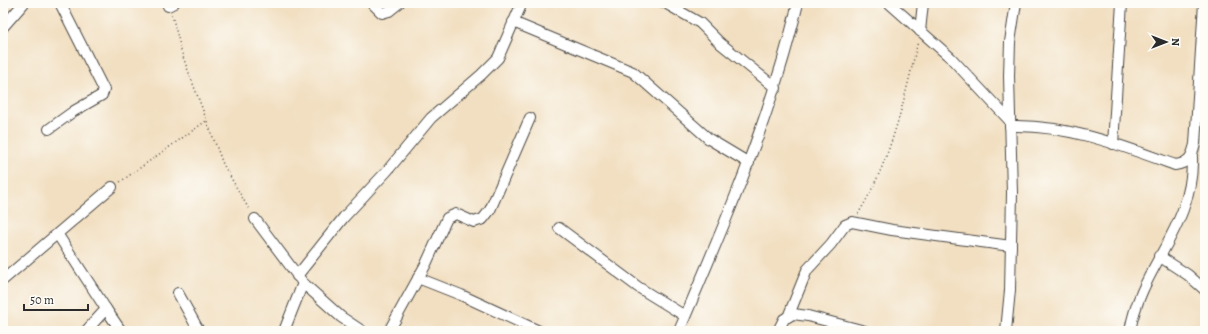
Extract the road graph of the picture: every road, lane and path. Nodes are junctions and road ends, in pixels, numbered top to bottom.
1 (24, 3) edge
2 (60, 3) edge
3 (372, 3) edge
4 (399, 3) edge
5 (522, 3) edge
6 (665, 3) edge
7 (889, 3) edge
8 (923, 3) edge
9 (1016, 3) edge
10 (1122, 3) edge
11 (1204, 3) edge
12 (170, 4) edge
13 (795, 4) edge
14 (513, 22) junction
15 (1204, 24) edge
16 (3, 27) edge
17 (920, 31) junction
18 (776, 88) junction
19 (1010, 99) junction
20 (993, 103) junction
21 (530, 118) dead end
22 (206, 121) junction
23 (1010, 123) junction
24 (49, 129) dead end
25 (1113, 144) junction
26 (1205, 151) edge
27 (1193, 152) junction
28 (749, 163) junction
29 (112, 187) joint
30 (255, 219) joint
31 (852, 222) junction
32 (559, 228) dead end
33 (58, 235) junction
34 (1011, 246) junction
35 (1159, 256) junction
36 (418, 278) junction
37 (3, 280) edge
38 (300, 280) junction
39 (1205, 290) edge
40 (178, 293) dead end
41 (106, 309) junction
42 (686, 316) junction
43 (788, 317) junction
44 (86, 331) edge
45 (121, 331) edge
46 (199, 331) edge
47 (284, 331) edge
48 (362, 331) edge
49 (389, 331) edge
50 (539, 331) edge
51 (679, 331) edge
52 (778, 331) edge
53 (865, 331) edge
54 (1006, 331) edge
55 (1130, 331) edge

1 - 16 street
2 - 24 street
3 - 4 street
5 - 14 street
6 - 18 street
7 - 17 street
8 - 17 street
9 - 19 street
10 - 25 street
11 - 15 street
12 - 22 path
13 - 18 street
14 - 28 street
14 - 38 street
15 - 27 street
17 - 20 street
17 - 31 path
18 - 28 street
19 - 20 street
19 - 23 street
20 - 23 street
21 - 36 street
22 - 29 path
22 - 30 path
23 - 25 street
23 - 34 street
25 - 27 street
26 - 27 street
27 - 35 street
28 - 42 street
29 - 33 street
30 - 38 street
31 - 34 street
31 - 43 street
32 - 42 street
33 - 37 street
33 - 41 street
34 - 54 street
35 - 39 street
35 - 55 street
36 - 49 street
36 - 50 street
38 - 47 street
38 - 48 street
40 - 46 street
41 - 44 street
41 - 45 street
42 - 51 street
43 - 52 street
43 - 53 street

